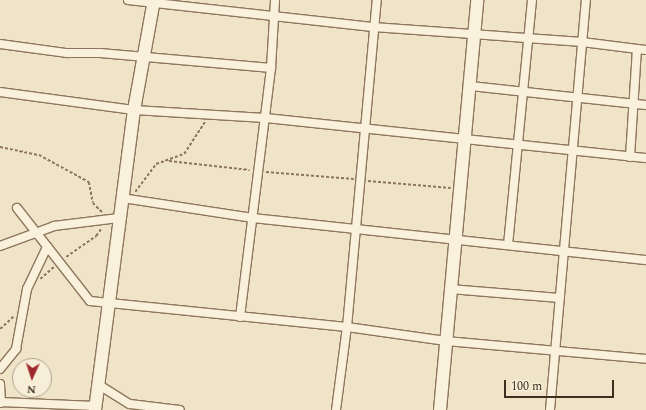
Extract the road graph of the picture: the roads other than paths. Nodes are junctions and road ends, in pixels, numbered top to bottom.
1 (128, 0) edge
2 (275, 0) edge
3 (377, 0) edge
4 (477, 0) edge
5 (532, 0) edge
6 (586, 0) edge
7 (154, 2) edge
8 (274, 16) junction
9 (373, 28) junction
10 (474, 36) junction
11 (528, 40) junction
12 (582, 42) junction
13 (0, 44) edge
14 (637, 50) junction
15 (646, 50) edge
16 (144, 57) junction
17 (271, 68) junction
18 (470, 86) junction
19 (0, 92) edge
20 (523, 93) junction
21 (576, 99) junction
22 (634, 104) junction
23 (646, 104) edge
24 (134, 110) junction
25 (265, 118) junction
26 (363, 127) junction
27 (467, 137) junction
28 (518, 143) junction
29 (572, 149) junction
30 (630, 156) junction
31 (646, 158) edge
32 (126, 198) junction
33 (17, 208) dead end
34 (114, 218) junction
35 (252, 218) junction
36 (356, 229) junction
37 (34, 233) junction
38 (454, 240) junction
39 (508, 245) junction
40 (0, 246) edge
41 (47, 247) junction
42 (564, 251) junction
43 (646, 260) edge
44 (450, 289) junction
45 (560, 298) junction
46 (108, 303) junction
47 (240, 317) junction
48 (347, 328) junction
49 (446, 341) junction
50 (556, 352) junction
51 (646, 359) edge
52 (0, 369) edge
53 (0, 384) edge
54 (99, 385) junction
55 (0, 402) edge
56 (96, 408) edge
57 (180, 410) edge
58 (336, 410) edge
59 (440, 410) edge
60 (550, 410) edge

1 - 7 street
2 - 8 street
3 - 9 street
4 - 10 street
5 - 11 street
6 - 12 street
7 - 8 street
7 - 16 street
8 - 9 street
8 - 17 street
9 - 10 street
9 - 26 street
10 - 11 street
10 - 18 street
11 - 12 street
11 - 20 street
12 - 14 street
12 - 21 street
13 - 16 street
14 - 15 street
14 - 22 street
16 - 17 street
16 - 24 street
17 - 25 street
18 - 20 street
18 - 27 street
19 - 24 street
20 - 21 street
20 - 28 street
21 - 22 street
21 - 29 street
22 - 23 street
22 - 30 street
24 - 25 street
24 - 32 street
25 - 26 street
25 - 35 street
26 - 27 street
26 - 36 street
27 - 28 street
27 - 38 street
28 - 29 street
28 - 39 street
29 - 30 street
29 - 42 street
30 - 31 street
32 - 34 street
32 - 35 street
33 - 37 street
34 - 37 street
34 - 46 street
35 - 36 street
35 - 47 street
36 - 38 street
36 - 48 street
37 - 40 street
37 - 41 street
38 - 39 street
38 - 44 street
39 - 42 street
41 - 46 street
41 - 52 street
42 - 43 street
42 - 45 street
44 - 45 street
44 - 49 street
45 - 50 street
46 - 47 street
46 - 54 street
47 - 48 street
48 - 49 street
48 - 58 street
49 - 50 street
49 - 59 street
50 - 51 street
50 - 60 street
53 - 55 street
54 - 56 street
54 - 57 street
55 - 56 street

